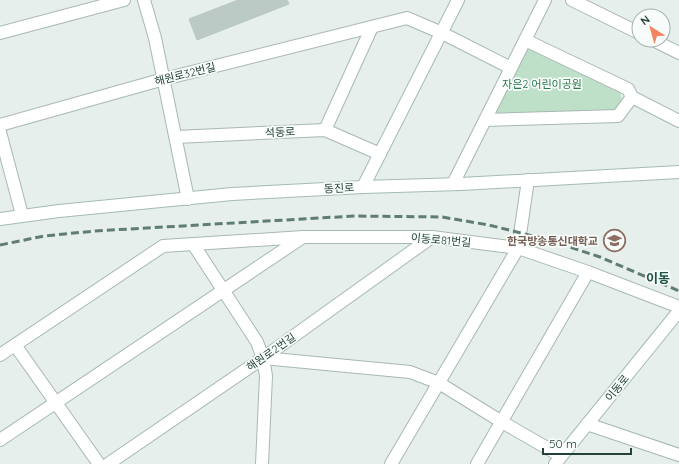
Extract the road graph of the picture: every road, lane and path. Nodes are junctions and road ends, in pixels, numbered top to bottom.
1 (124, 0) edge
2 (144, 0) edge
3 (458, 0) edge
4 (545, 0) edge
5 (572, 0) edge
6 (372, 27) junction
7 (631, 29) edge
8 (0, 33) edge
9 (442, 33) junction
10 (525, 40) junction
11 (669, 48) edge
12 (679, 53) edge
13 (511, 68) junction
14 (164, 80) junction
15 (632, 97) junction
16 (485, 120) junction
17 (679, 121) edge
18 (0, 125) edge
19 (325, 130) junction
20 (0, 132) edge
21 (176, 137) junction
22 (380, 154) junction
23 (677, 169) edge
24 (528, 180) junction
25 (453, 184) junction
26 (363, 187) junction
27 (188, 199) junction
28 (22, 215) junction
29 (0, 218) edge
30 (303, 236) junction
31 (432, 237) junction
32 (193, 244) junction
33 (518, 248) junction
34 (588, 272) junction
35 (223, 290) junction
36 (679, 307) edge
37 (679, 311) edge
38 (15, 345) junction
39 (0, 355) edge
40 (263, 358) junction
41 (439, 382) junction
42 (56, 403) junction
43 (502, 422) junction
44 (587, 424) junction
45 (0, 440) edge
46 (679, 455) edge
47 (558, 460) edge
48 (99, 464) edge
49 (108, 464) edge
50 (262, 464) edge
51 (391, 464) edge
52 (477, 464) edge

1 - 8 street
2 - 14 street
3 - 9 street
4 - 10 street
5 - 7 street
6 - 9 street, 해원로32번길
6 - 14 street, 해원로32번길
6 - 19 street
9 - 13 street, 해원로32번길
9 - 22 street
10 - 13 street
10 - 15 street
11 - 12 street
13 - 16 street
14 - 18 street, 해원로32번길
14 - 21 street
15 - 16 street
15 - 17 street
16 - 25 street
19 - 21 street, 석동로
19 - 22 street, 석동로
20 - 28 street
21 - 27 street
22 - 26 street
23 - 24 street, 동진로
24 - 25 street, 동진로
24 - 33 street
25 - 26 street, 동진로
26 - 27 street, 동진로
27 - 28 street, 동진로
28 - 29 street, 동진로
30 - 31 street, 이동로81번길
30 - 32 street, 이동로81번길
30 - 35 street
31 - 33 street, 이동로81번길
31 - 40 street, 해원로2번길
32 - 35 street
32 - 38 street, 이동로81번길
33 - 34 street, 이동로81번길
33 - 41 street
34 - 36 street, 이동로81번길
34 - 43 street
35 - 40 street
35 - 42 street
37 - 44 street, 이동로
38 - 39 street, 이동로81번길
38 - 42 street
40 - 41 street
40 - 49 street, 해원로2번길
40 - 50 street
41 - 43 street
41 - 51 street
42 - 45 street
42 - 48 street
43 - 47 street
43 - 52 street
44 - 46 street
44 - 47 street, 이동로

